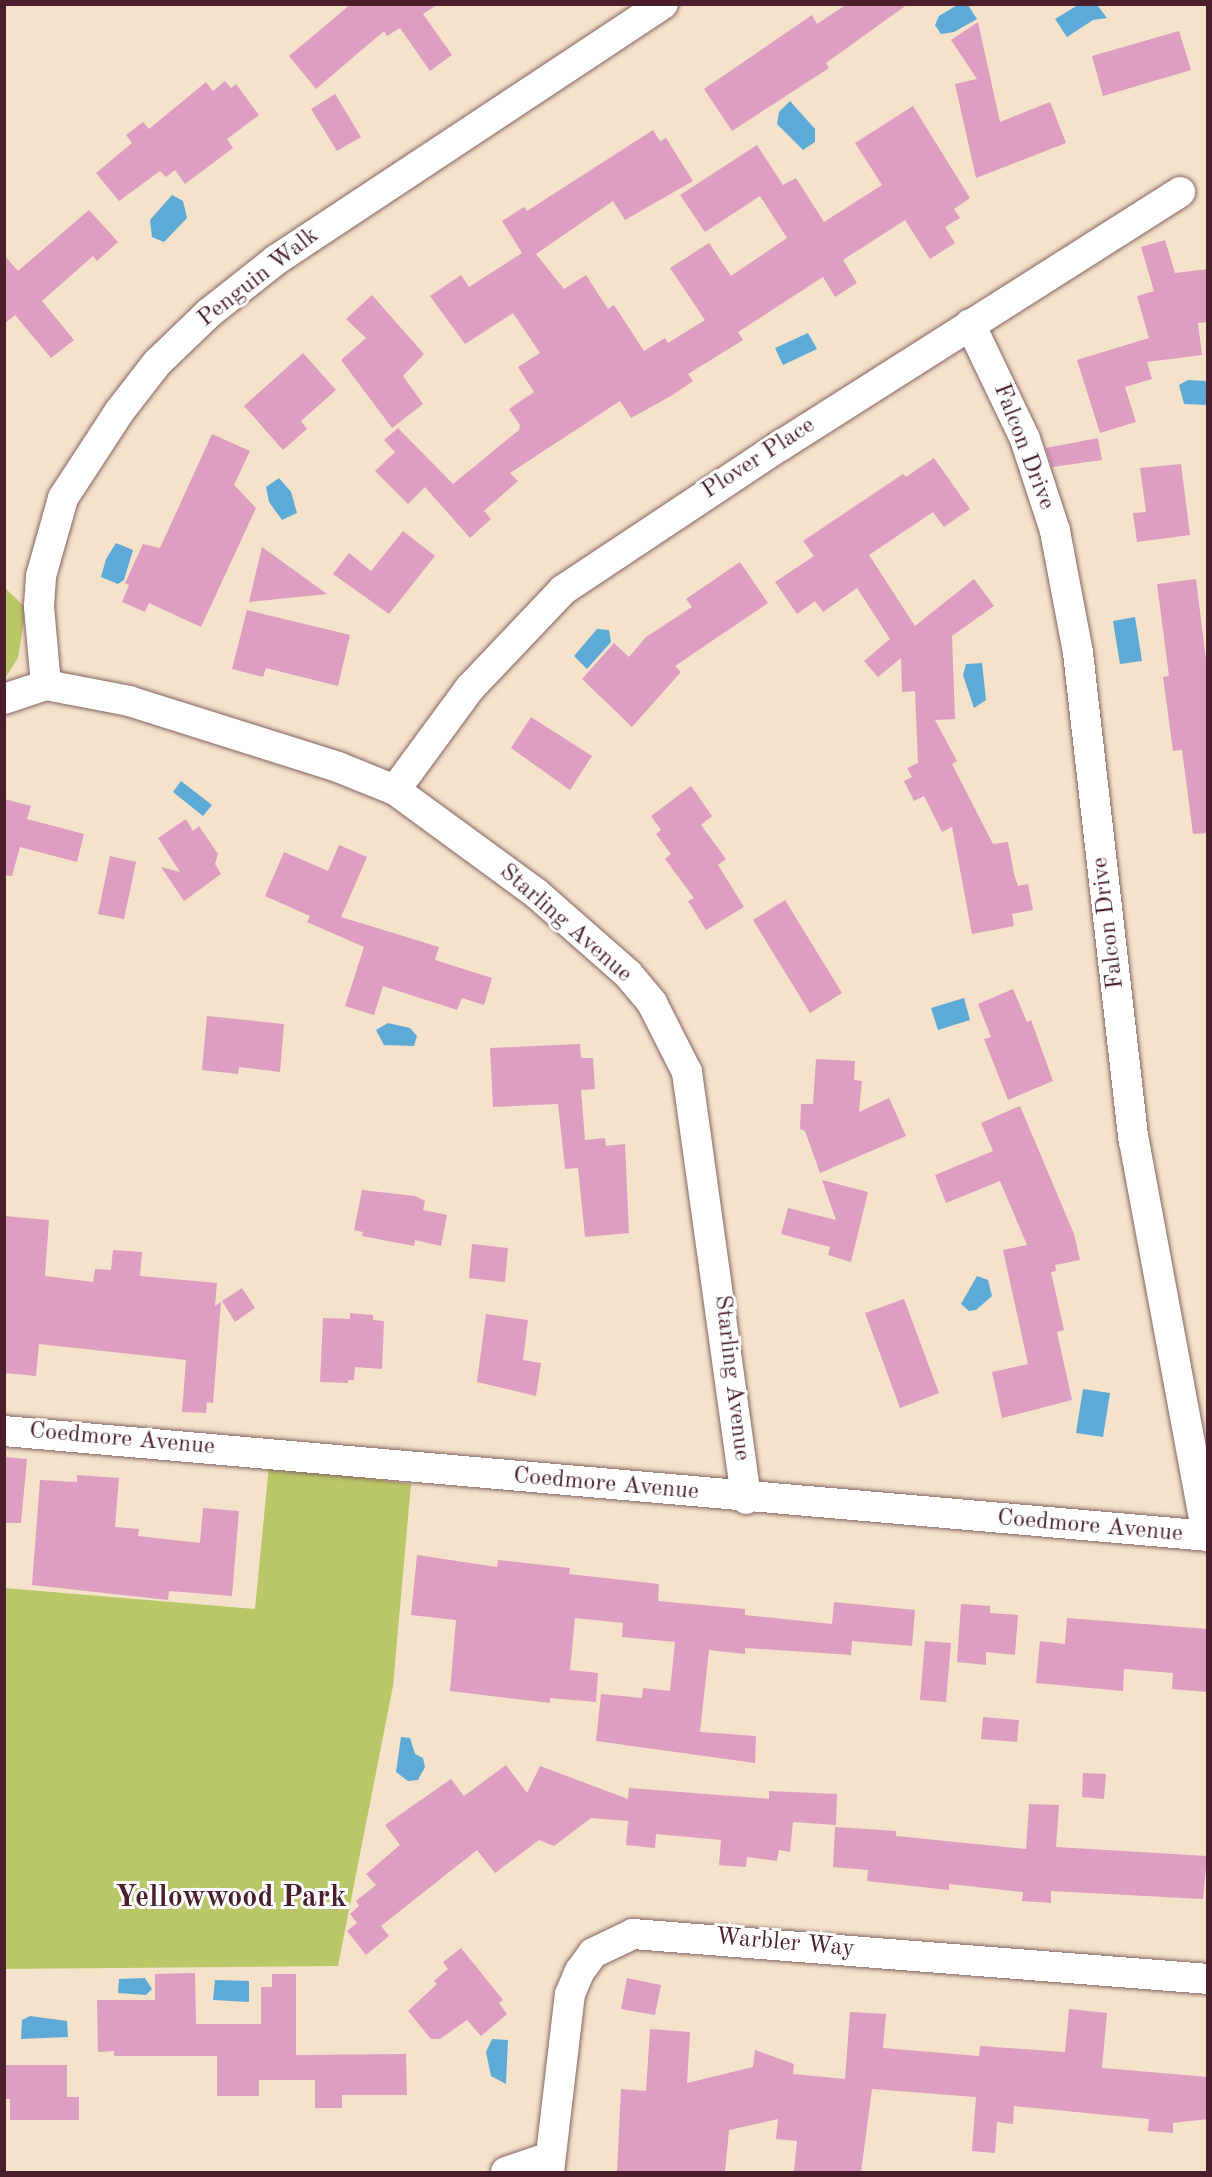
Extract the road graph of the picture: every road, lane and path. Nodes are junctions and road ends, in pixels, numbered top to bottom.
1 (663, 4) edge
2 (1180, 192) dead end
3 (970, 324) junction
4 (46, 685) junction
5 (4, 699) edge
6 (395, 790) junction
7 (4, 1431) edge
8 (746, 1498) junction
9 (1207, 1536) edge
10 (1208, 1979) edge
11 (550, 2164) edge
12 (506, 2172) edge

1 - 4 street, Penguin Walk
2 - 3 street, Plover Place
3 - 6 street, Plover Place
3 - 9 street, Falcon Drive
4 - 5 street, Starling Avenue
4 - 6 street, Starling Avenue
6 - 8 street, Starling Avenue
7 - 8 street, Coedmore Avenue
8 - 9 street, Coedmore Avenue
10 - 11 street, Warbler Way
11 - 12 street

